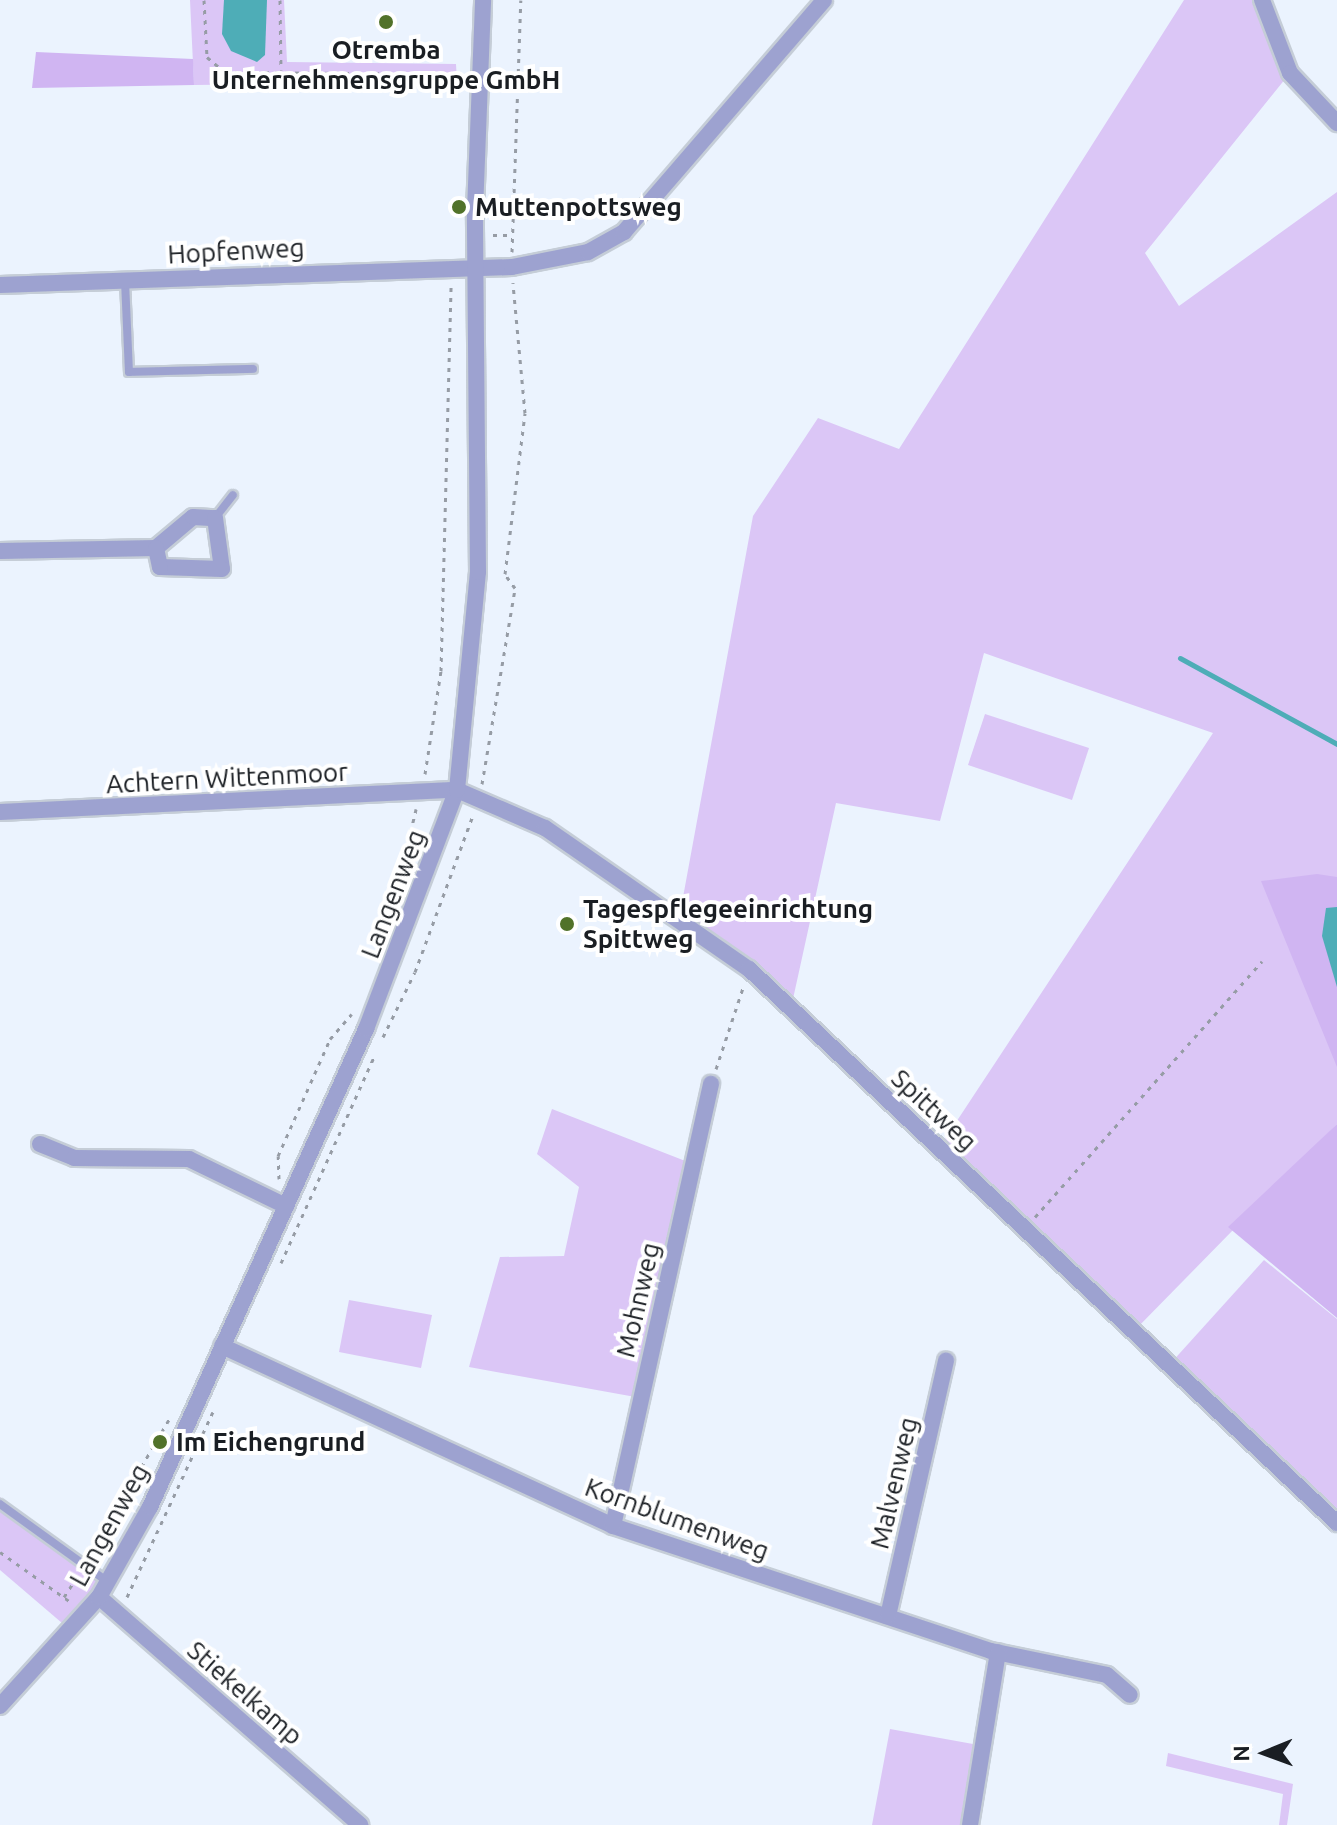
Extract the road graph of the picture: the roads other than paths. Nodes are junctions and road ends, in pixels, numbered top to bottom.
1 (483, 0) edge
2 (824, 0) edge
3 (1262, 0) edge
4 (1337, 123) edge
5 (476, 267) junction
6 (125, 281) junction
7 (0, 285) edge
8 (253, 369) dead end
9 (233, 495) dead end
10 (215, 518) junction
11 (156, 548) junction
12 (0, 551) edge
13 (457, 790) junction
14 (0, 812) edge
15 (711, 1084) road end
16 (40, 1144) dead end
17 (280, 1203) junction
18 (222, 1346) junction
19 (946, 1361) dead end
20 (0, 1504) edge
21 (1337, 1523) edge
22 (613, 1526) junction
23 (104, 1590) junction
24 (888, 1616) junction
25 (998, 1652) junction
26 (1130, 1695) dead end
27 (0, 1706) edge
28 (360, 1825) edge
29 (970, 1825) edge

1 - 5 street, Langenweg
2 - 5 street
3 - 4 street
5 - 6 street, Hopfenweg
5 - 13 street, Langenweg
6 - 7 street, Hopfenweg
6 - 8 lane
9 - 10 lane
10 - 11 street
10 - 11 street
11 - 12 street
13 - 14 street, Achtern Wittenmoor
13 - 17 street, Langenweg
13 - 21 street, Spittweg
15 - 22 street, Mohnweg
16 - 17 street
17 - 18 street, Langenweg
18 - 22 street, Kornblumenweg
18 - 23 street, Langenweg
19 - 24 street, Malvenweg
20 - 23 lane
22 - 24 street, Kornblumenweg
23 - 27 street, Langenweg
23 - 28 street, Stiekelkamp
24 - 25 street, Kornblumenweg
25 - 26 street, Kornblumenweg
25 - 29 street

